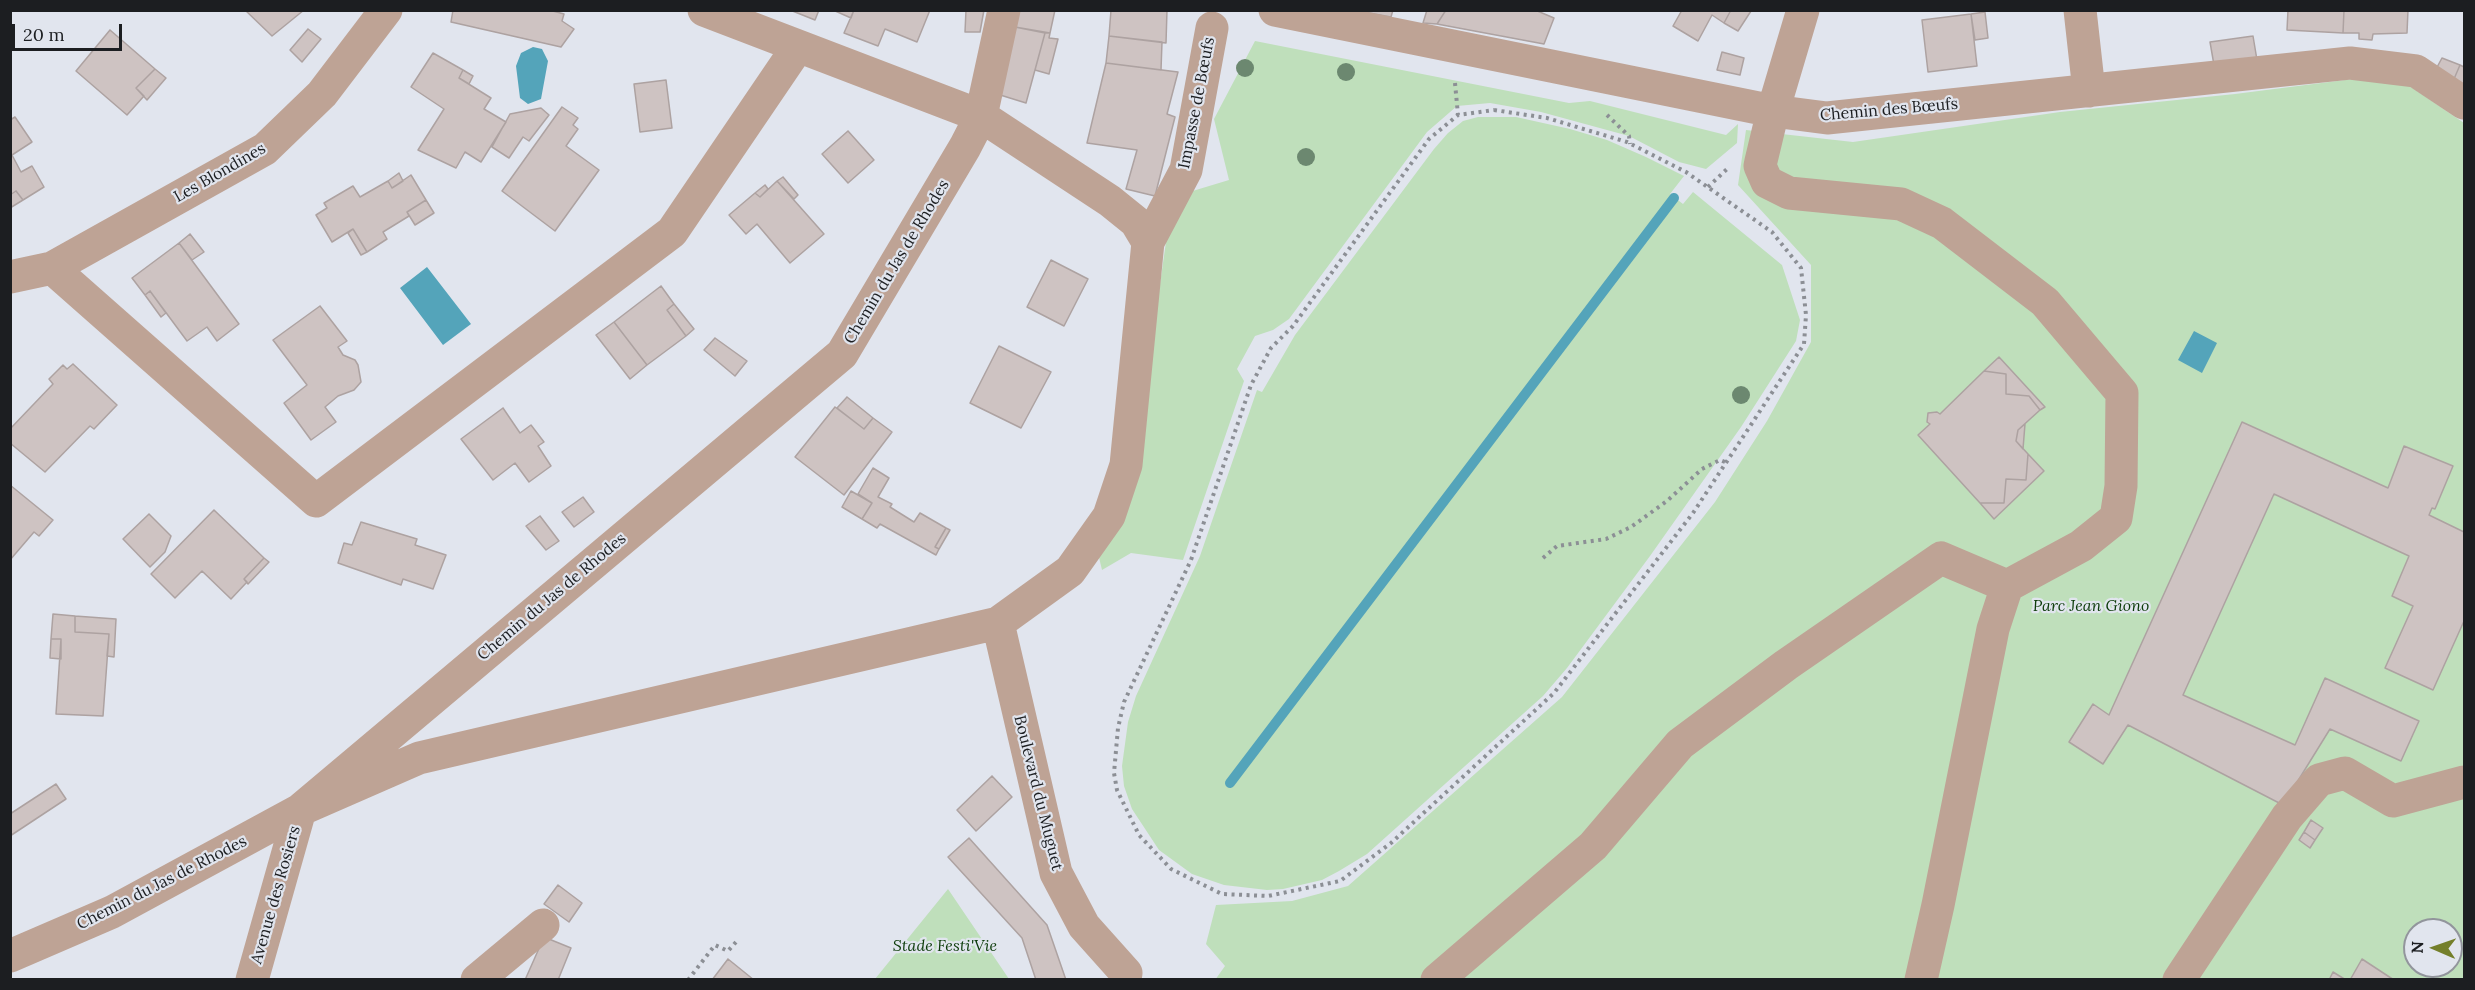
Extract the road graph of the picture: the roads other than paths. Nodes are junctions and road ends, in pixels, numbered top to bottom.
1 (386, 10) edge
2 (704, 10) edge
3 (1004, 10) edge
4 (1275, 10) edge
5 (1803, 10) edge
6 (2080, 10) edge
7 (1212, 28) dead end
8 (797, 48) junction
9 (2089, 91) junction
10 (2464, 103) edge
11 (1773, 111) junction
12 (981, 116) junction
13 (1148, 242) junction
14 (52, 268) junction
15 (10, 277) edge
16 (2007, 586) junction
17 (998, 623) junction
18 (2464, 782) edge
19 (300, 810) junction
20 (543, 925) dead end
21 (10, 956) edge
22 (1132, 977) edge
23 (252, 980) edge
24 (477, 980) edge
25 (1437, 980) edge
26 (1921, 980) edge
27 (2179, 980) edge

1 - 14 street, Les Blondines
2 - 8 street
3 - 12 street, Chemin du Jas de Rhodes
4 - 11 street, Chemin des Bœufs
5 - 11 street
6 - 9 street
7 - 13 street, Impasse de Bœufs
8 - 12 street
8 - 14 street
9 - 10 street, Chemin des Bœufs
9 - 11 street, Chemin des Bœufs
11 - 16 street
12 - 13 street
12 - 19 street, Chemin du Jas de Rhodes
13 - 17 street
14 - 15 street, Les Blondines
16 - 25 street
16 - 26 street
17 - 19 street
17 - 22 street, Boulevard du Muguet
18 - 27 street
19 - 21 street, Chemin du Jas de Rhodes
19 - 23 street, Avenue des Rosiers
20 - 24 street

